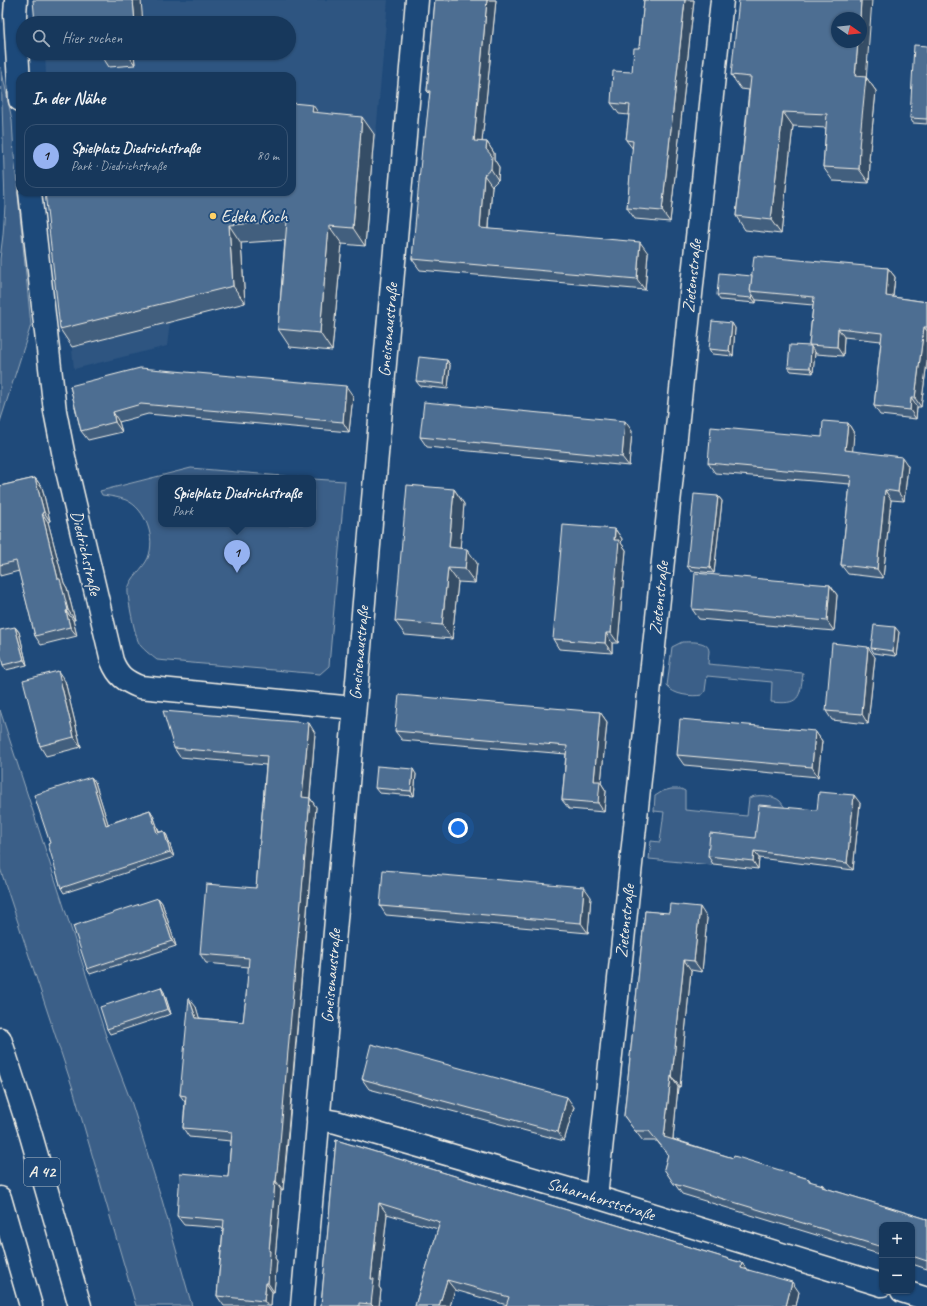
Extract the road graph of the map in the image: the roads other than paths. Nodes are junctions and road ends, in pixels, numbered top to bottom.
1 (16, 0) edge
2 (417, 0) edge
3 (722, 0) edge
4 (16, 43) edge
5 (17, 60) edge
6 (18, 72) edge
7 (30, 196) edge
8 (354, 708) junction
9 (0, 1039) edge
10 (318, 1119) junction
11 (596, 1197) junction
12 (0, 1198) edge
13 (879, 1284) edge
14 (911, 1294) edge
15 (927, 1299) edge
16 (32, 1306) edge
17 (80, 1306) edge
18 (302, 1306) edge

1 - 4 main road
2 - 8 main road, Gneisenaustraße
3 - 11 main road, Zietenstraße
5 - 6 main road
7 - 8 main road, Diedrichstraße
8 - 10 main road, Gneisenaustraße
9 - 17 main road, A 42
10 - 11 main road, Scharnhorststraße
10 - 18 main road, Gneisenaustraße
11 - 13 main road, Scharnhorststraße
12 - 16 main road
14 - 15 main road

